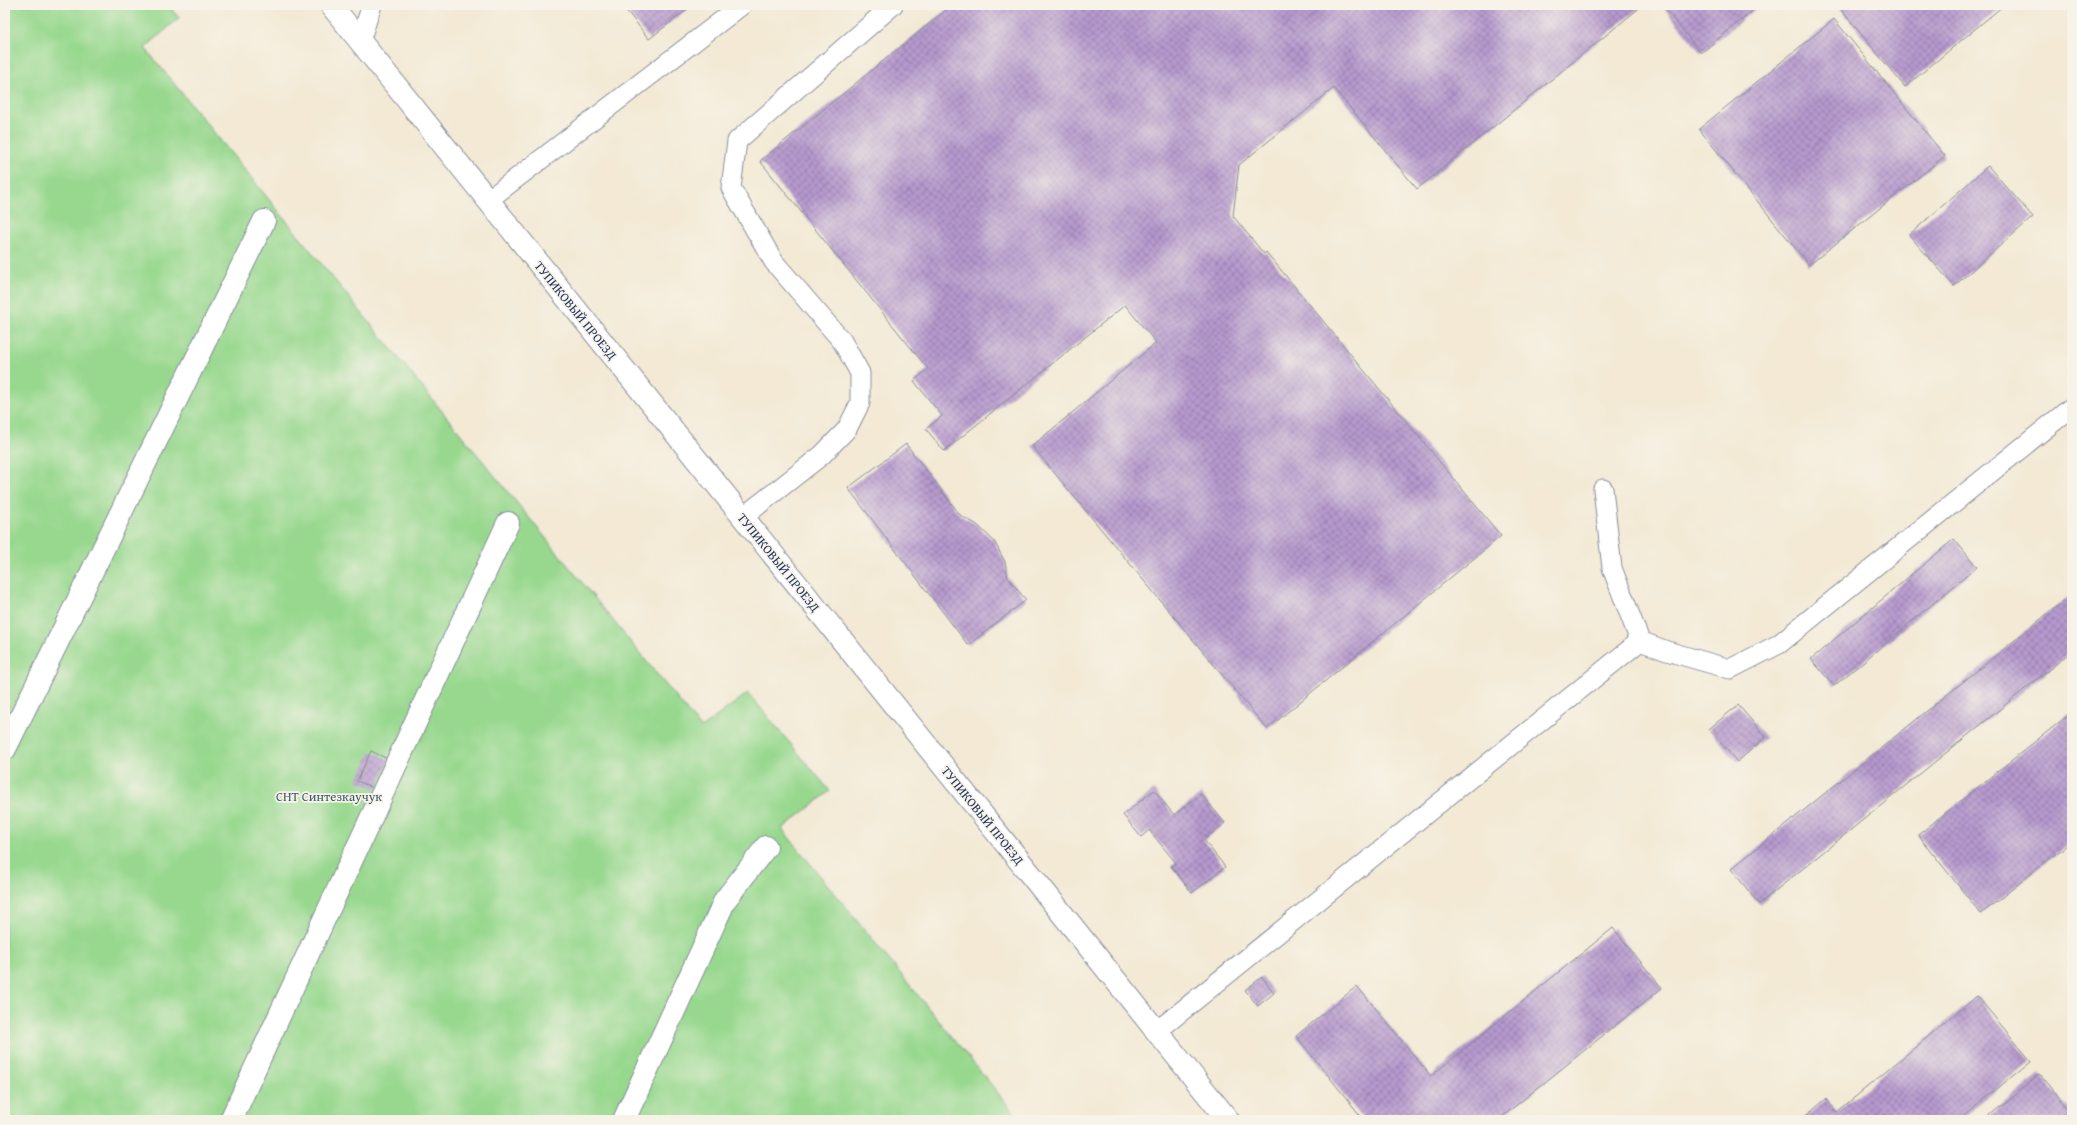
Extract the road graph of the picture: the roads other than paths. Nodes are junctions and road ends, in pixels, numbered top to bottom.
1 (331, 5) edge
2 (372, 5) edge
3 (742, 5) edge
4 (892, 5) edge
5 (360, 41) junction
6 (488, 200) junction
7 (264, 221) dead end
8 (2072, 407) edge
9 (1603, 489) dead end
10 (743, 517) junction
11 (508, 523) dead end
12 (1640, 640) junction
13 (5, 749) edge
14 (766, 847) dead end
15 (1157, 1031) junction
16 (231, 1120) edge
17 (624, 1120) edge
18 (1228, 1120) edge

1 - 5 street, ТУПИКОВЫЙ ПРОЕЗД
2 - 5 lane
3 - 6 lane
4 - 10 lane
5 - 6 street, ТУПИКОВЫЙ ПРОЕЗД
6 - 10 street, ТУПИКОВЫЙ ПРОЕЗД
7 - 13 street
8 - 12 lane
9 - 12 lane
10 - 15 street, ТУПИКОВЫЙ ПРОЕЗД
11 - 16 street
12 - 15 lane
14 - 17 street
15 - 18 street, ТУПИКОВЫЙ ПРОЕЗД

